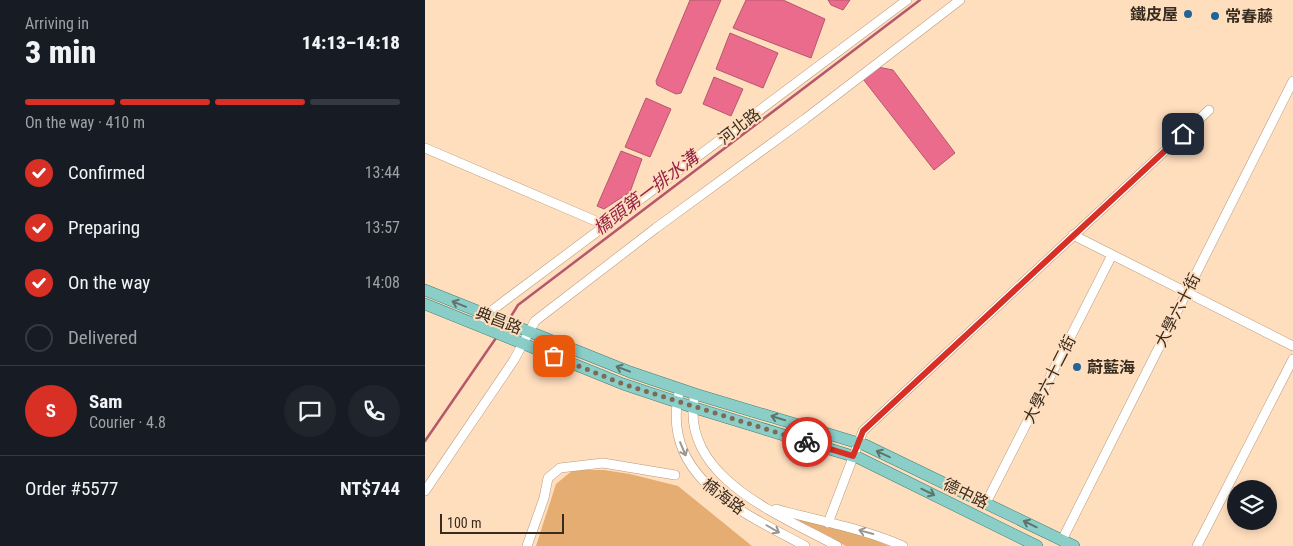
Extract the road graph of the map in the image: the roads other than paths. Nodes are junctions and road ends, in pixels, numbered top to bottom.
1 (907, 0) edge
2 (960, 0) edge
3 (1293, 81) edge
4 (1209, 110) dead end
5 (425, 148) edge
6 (605, 225) junction
7 (1073, 235) junction
8 (1111, 255) junction
9 (425, 290) edge
10 (1187, 292) junction
11 (425, 304) edge
12 (490, 316) junction
13 (482, 327) junction
14 (527, 330) junction
15 (521, 342) junction
16 (1293, 346) edge
17 (1293, 359) edge
18 (679, 389) junction
19 (695, 394) junction
20 (676, 402) junction
21 (692, 407) junction
22 (858, 442) junction
23 (853, 456) junction
24 (675, 475) dead end
25 (425, 491) edge
26 (757, 503) junction
27 (986, 503) junction
28 (828, 523) junction
29 (1062, 540) junction
30 (527, 546) edge
31 (805, 546) edge
32 (837, 546) edge
33 (903, 546) edge
34 (1037, 546) edge
35 (1074, 546) edge
36 (1197, 546) edge

1 - 6 street, 河北路
2 - 14 street
3 - 10 street, 大學六十街
4 - 7 street
5 - 6 street
6 - 12 street, 河北路
7 - 8 street
7 - 22 street
8 - 10 street
8 - 27 street, 大學六十二街
12 -> 9 main road, 典昌路
10 - 16 street
10 - 29 street, 大學六十街
11 - 13 main road, 典昌路
12 - 13 street, 河北路
12 - 14 main road, 典昌路
13 - 15 main road, 典昌路
14 - 15 street
18 -> 14 main road, 典昌路
15 - 20 main road, 典昌路
15 - 25 street
17 - 36 street
18 - 19 main road, 典昌路
18 - 20 street, 楠海路
19 - 21 street, 楠海路
22 -> 19 main road, 典昌路
20 - 21 main road, 典昌路
20 -> 31 street, 楠海路
21 - 23 main road, 典昌路
21 - 26 street, 楠海路
22 - 23 street
27 -> 22 main road, 德中路
23 - 28 street
23 -> 34 main road, 德中路
24 - 30 street
26 - 28 street, 楠海路
26 - 32 street, 楠海路
29 -> 27 main road, 德中路
33 -> 28 street, 楠海路
29 - 35 main road, 德中路

